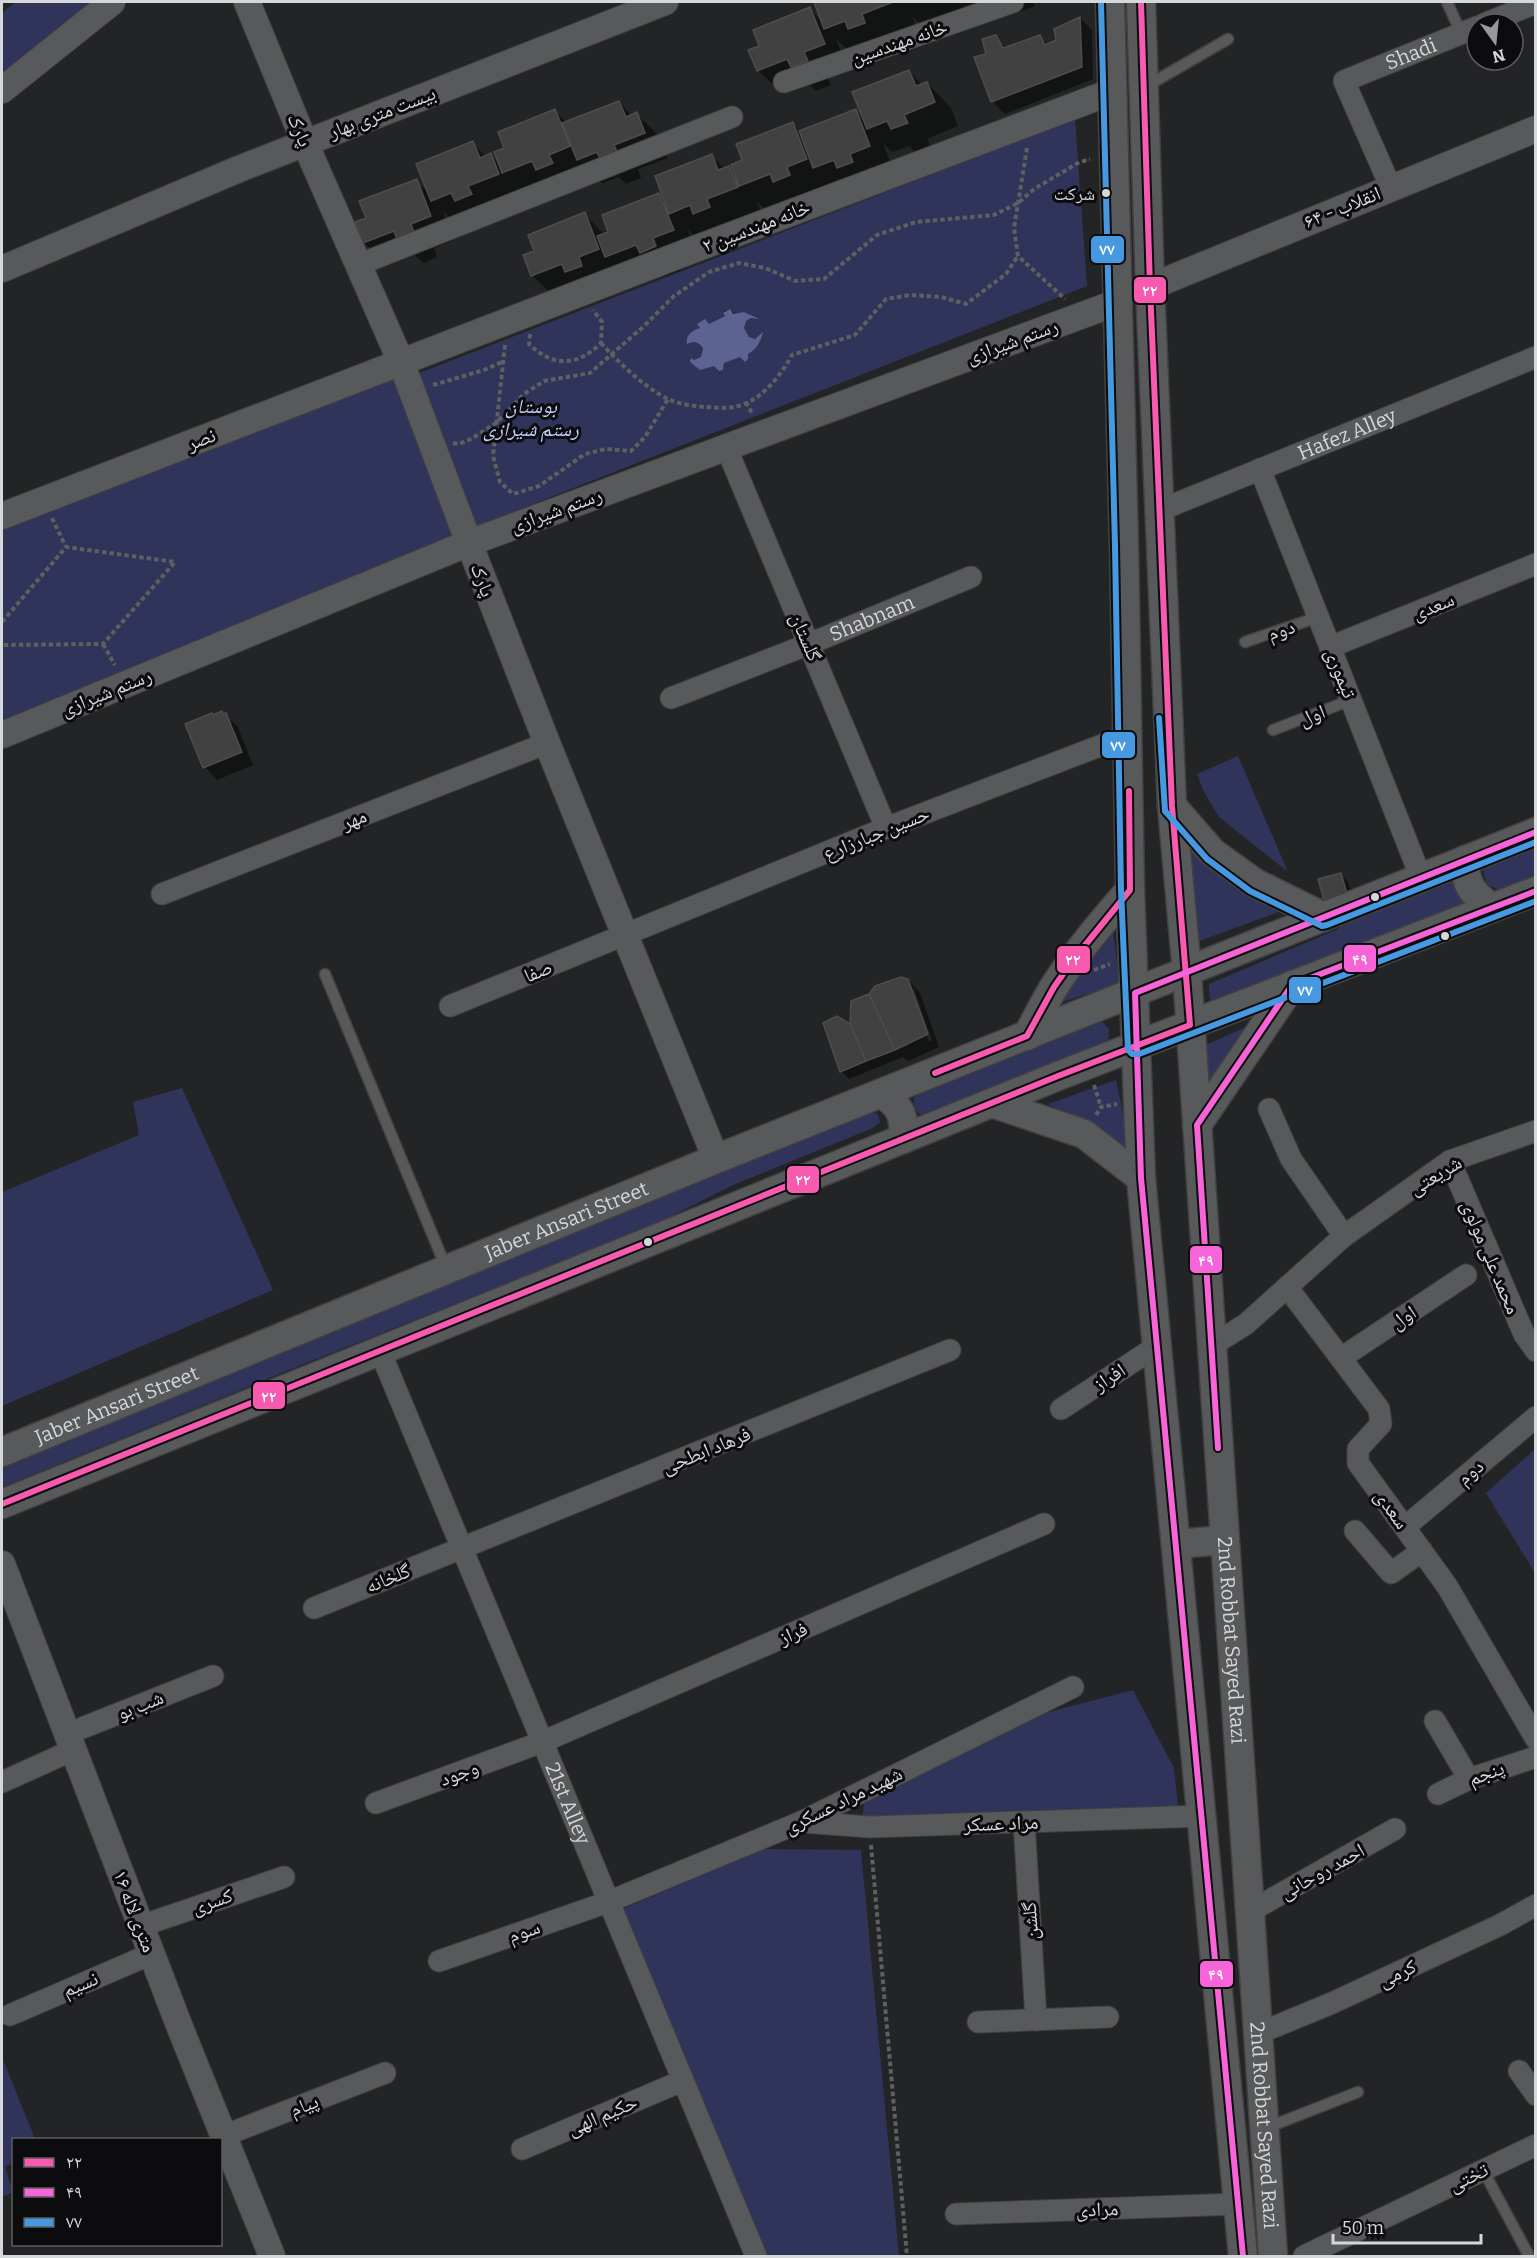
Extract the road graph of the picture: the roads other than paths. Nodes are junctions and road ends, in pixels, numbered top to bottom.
1 (112, 2) edge
2 (248, 2) edge
3 (665, 2) edge
4 (1013, 2) edge
5 (1110, 2) edge
6 (1141, 2) edge
7 (1447, 2) edge
8 (1523, 5) edge
9 (627, 8) edge
10 (1509, 12) edge
11 (1465, 25) edge
12 (1465, 32) edge
13 (1228, 39) dead end
14 (784, 82) dead end
15 (1144, 88) junction
16 (2, 90) edge
17 (1111, 92) junction
18 (732, 117) dead end
19 (1536, 129) edge
20 (305, 143) junction
21 (1391, 188) junction
22 (358, 264) junction
23 (2, 269) edge
24 (1150, 286) junction
25 (1118, 302) junction
26 (1536, 357) edge
27 (401, 362) junction
28 (726, 447) junction
29 (1260, 469) junction
30 (1158, 511) junction
31 (2, 516) edge
32 (469, 543) junction
33 (1536, 564) edge
34 (971, 577) dead end
35 (1318, 617) junction
36 (1245, 642) dead end
37 (809, 644) junction
38 (1330, 647) junction
39 (671, 698) dead end
40 (1351, 700) junction
41 (1273, 730) dead end
42 (2, 735) edge
43 (1128, 735) junction
44 (547, 743) junction
45 (1172, 806) junction
46 (886, 828) junction
47 (1536, 832) edge
48 (1465, 860) junction
49 (1421, 878) junction
50 (1130, 890) junction
51 (1536, 891) edge
52 (162, 894) dead end
53 (1491, 908) junction
54 (1324, 917) junction
55 (626, 936) junction
56 (1187, 972) junction
57 (325, 974) dead end
58 (1292, 985) junction
59 (1135, 993) junction
60 (450, 1006) dead end
61 (1190, 1025) junction
62 (1027, 1036) junction
63 (1136, 1046) junction
64 (882, 1094) junction
65 (992, 1103) junction
66 (1269, 1108) dead end
67 (1197, 1125) junction
68 (1536, 1131) edge
69 (903, 1139) junction
70 (716, 1160) junction
71 (1450, 1161) junction
72 (1141, 1179) junction
73 (1344, 1236) junction
74 (448, 1270) junction
75 (1466, 1275) dead end
76 (1287, 1287) junction
77 (1157, 1346) junction
78 (1211, 1346) junction
79 (950, 1350) dead end
80 (380, 1351) junction
81 (1536, 1351) edge
82 (1341, 1358) junction
83 (1061, 1409) dead end
84 (1536, 1417) edge
85 (2, 1452) edge
86 (2, 1504) edge
87 (1044, 1524) dead end
88 (1405, 1527) junction
89 (1354, 1531) dead end
90 (1224, 1540) junction
91 (1176, 1544) junction
92 (462, 1549) junction
93 (1422, 1551) junction
94 (2, 1564) edge
95 (314, 1608) dead end
96 (213, 1676) dead end
97 (1073, 1687) dead end
98 (1436, 1721) dead end
99 (1536, 1740) edge
100 (70, 1742) junction
101 (542, 1742) junction
102 (1536, 1756) edge
103 (1469, 1779) junction
104 (2, 1782) edge
105 (1438, 1794) dead end
106 (376, 1803) dead end
107 (1202, 1816) junction
108 (801, 1822) junction
109 (1024, 1822) junction
110 (1395, 1829) dead end
111 (284, 1876) dead end
112 (608, 1902) junction
113 (1536, 1905) edge
114 (1249, 1912) junction
115 (141, 1926) junction
116 (151, 1954) junction
117 (439, 1960) dead end
118 (10, 2015) dead end
119 (1107, 2017) dead end
120 (1036, 2020) junction
121 (978, 2022) dead end
122 (1257, 2034) junction
123 (1520, 2071) dead end
124 (385, 2073) dead end
125 (682, 2081) junction
126 (1358, 2092) dead end
127 (1536, 2095) edge
128 (1263, 2129) junction
129 (220, 2138) edge
130 (1536, 2145) edge
131 (224, 2148) edge
132 (522, 2149) dead end
133 (1483, 2170) junction
134 (1238, 2204) junction
135 (957, 2214) dead end
136 (1528, 2254) dead end
137 (267, 2255) edge
138 (752, 2255) edge
139 (1243, 2256) edge
140 (1273, 2256) edge
141 (1304, 2256) edge

1 - 16 street
2 - 20 street, پارک
3 - 9 street, بیست متری بهار
4 - 14 street, خانه مهندسین
5 - 17 main road, 2nd Robbat Sayed Razi
6 - 15 main road, 2nd Robbat Sayed Razi
7 - 11 lane
8 - 10 street
9 - 20 street, بیست متری بهار
12 - 21 street, Shadi
13 - 15 lane
15 - 24 main road, 2nd Robbat Sayed Razi
17 - 25 main road, 2nd Robbat Sayed Razi
17 - 27 street, خانه مهندسین ۲
18 - 22 street
19 - 21 street, انقلاب - ۶۴
20 - 22 street, پارک
20 - 23 street, بیست متری بهار
21 - 24 street, انقلاب - ۶۴
22 - 27 street, پارک
24 - 30 main road, 2nd Robbat Sayed Razi
25 - 28 street, رستم شیرازی
25 - 43 main road, 2nd Robbat Sayed Razi
26 - 29 street, Hafez Alley
27 - 31 street, نصر
27 - 32 street, پارک
28 - 32 street, رستم شیرازی
28 - 37 street, گلستان
29 - 30 street, Hafez Alley
29 - 35 street, تیموری
30 - 45 main road, 2nd Robbat Sayed Razi
32 - 42 street, رستم شیرازی
32 - 44 street, پارک
33 - 38 street, سعدی
34 - 37 street, Shabnam
35 - 36 lane, دوم
35 - 38 street, تیموری
37 - 39 street, Shabnam
37 - 46 street, گلستان
38 - 40 street, تیموری
40 - 41 lane, اول
40 - 49 street, تیموری
43 - 46 street, حسین جبارزارع
43 - 50 main road, 2nd Robbat Sayed Razi
44 - 52 street, مهر
44 - 55 street, پارک
45 - 54 main road
45 - 56 main road, 2nd Robbat Sayed Razi
46 - 55 street, حسین جبارزارع
47 - 48 main road, Jaber Ansari Street
48 - 49 main road, Jaber Ansari Street
48 - 53 main road
49 - 54 main road, Jaber Ansari Street
50 - 59 main road, 2nd Robbat Sayed Razi
50 - 62 main road
51 - 53 main road
53 - 58 main road
54 - 56 main road, Jaber Ansari Street
55 - 60 street, صفا
55 - 70 street, پارک
56 - 59 main road, Jaber Ansari Street
56 - 61 main road, 2nd Robbat Sayed Razi
57 - 74 lane
58 - 61 main road
58 - 67 main road
59 - 62 main road, Jaber Ansari Street
59 - 63 main road, 2nd Robbat Sayed Razi
61 - 63 main road
61 - 67 main road, 2nd Robbat Sayed Razi
62 - 64 main road, Jaber Ansari Street
63 - 65 main road
63 - 72 main road, 2nd Robbat Sayed Razi
64 - 69 main road
64 - 70 main road, Jaber Ansari Street
65 - 69 main road
65 - 72 main road
66 - 73 street
67 - 78 main road, 2nd Robbat Sayed Razi
68 - 71 street, شریعتی
69 - 80 main road
70 - 74 main road, Jaber Ansari Street
71 - 73 street, شریعتی
71 - 81 street, محمد علی مولوی
72 - 77 main road, 2nd Robbat Sayed Razi
73 - 76 street, شریعتی
74 - 85 main road, Jaber Ansari Street
75 - 82 street, اول
76 - 78 street, شریعتی
76 - 82 street, سعدی
77 - 83 street, افراز
77 - 91 main road, 2nd Robbat Sayed Razi
78 - 90 main road, 2nd Robbat Sayed Razi
79 - 92 street, فرهاد ابطحی
80 - 86 main road
80 - 92 street, 21st Alley
82 - 88 street, سعدی
84 - 88 street, دوم
87 - 101 street, فراز
88 - 93 street, سعدی
89 - 93 street
90 - 91 main road
90 - 114 main road, 2nd Robbat Sayed Razi
91 - 107 main road, 2nd Robbat Sayed Razi
92 - 95 street, گلخانه
92 - 101 street, 21st Alley
93 - 99 street, سعدی
94 - 100 street, ۱۶ متری لاله
96 - 100 street, شب بو
97 - 108 street, شهید مراد عسکری
98 - 103 street
100 - 104 street, شب بو
100 - 115 street, ۱۶ متری لاله
101 - 106 street, وجود
101 - 112 street, 21st Alley
102 - 103 street, پنجم
103 - 105 street, پنجم
107 - 109 street, مراد عسکر
107 - 134 main road, 2nd Robbat Sayed Razi
108 - 109 street, مراد عسکر
108 - 112 street, شهید مراد عسکری
109 - 120 street, گلشن
110 - 114 street, احمد روحانی
111 - 115 street, کسری
112 - 117 street, سوم
112 - 125 street, 21st Alley
113 - 122 street, کرمی
114 - 122 main road, 2nd Robbat Sayed Razi
115 - 116 street, ۱۶ متری لاله
116 - 118 street, نسیم
116 - 129 street, ۱۶ متری لاله
119 - 120 street
120 - 121 street
122 - 128 main road, 2nd Robbat Sayed Razi
123 - 127 street
124 - 131 street, پیام
125 - 132 street, حکیم الهی
125 - 138 street, 21st Alley
126 - 128 lane
128 - 140 main road, 2nd Robbat Sayed Razi
130 - 133 street, تختی
131 - 137 street, ۱۶ متری لاله
133 - 136 lane
133 - 141 street, تختی
134 - 135 street, مرادی
134 - 139 main road, 2nd Robbat Sayed Razi

